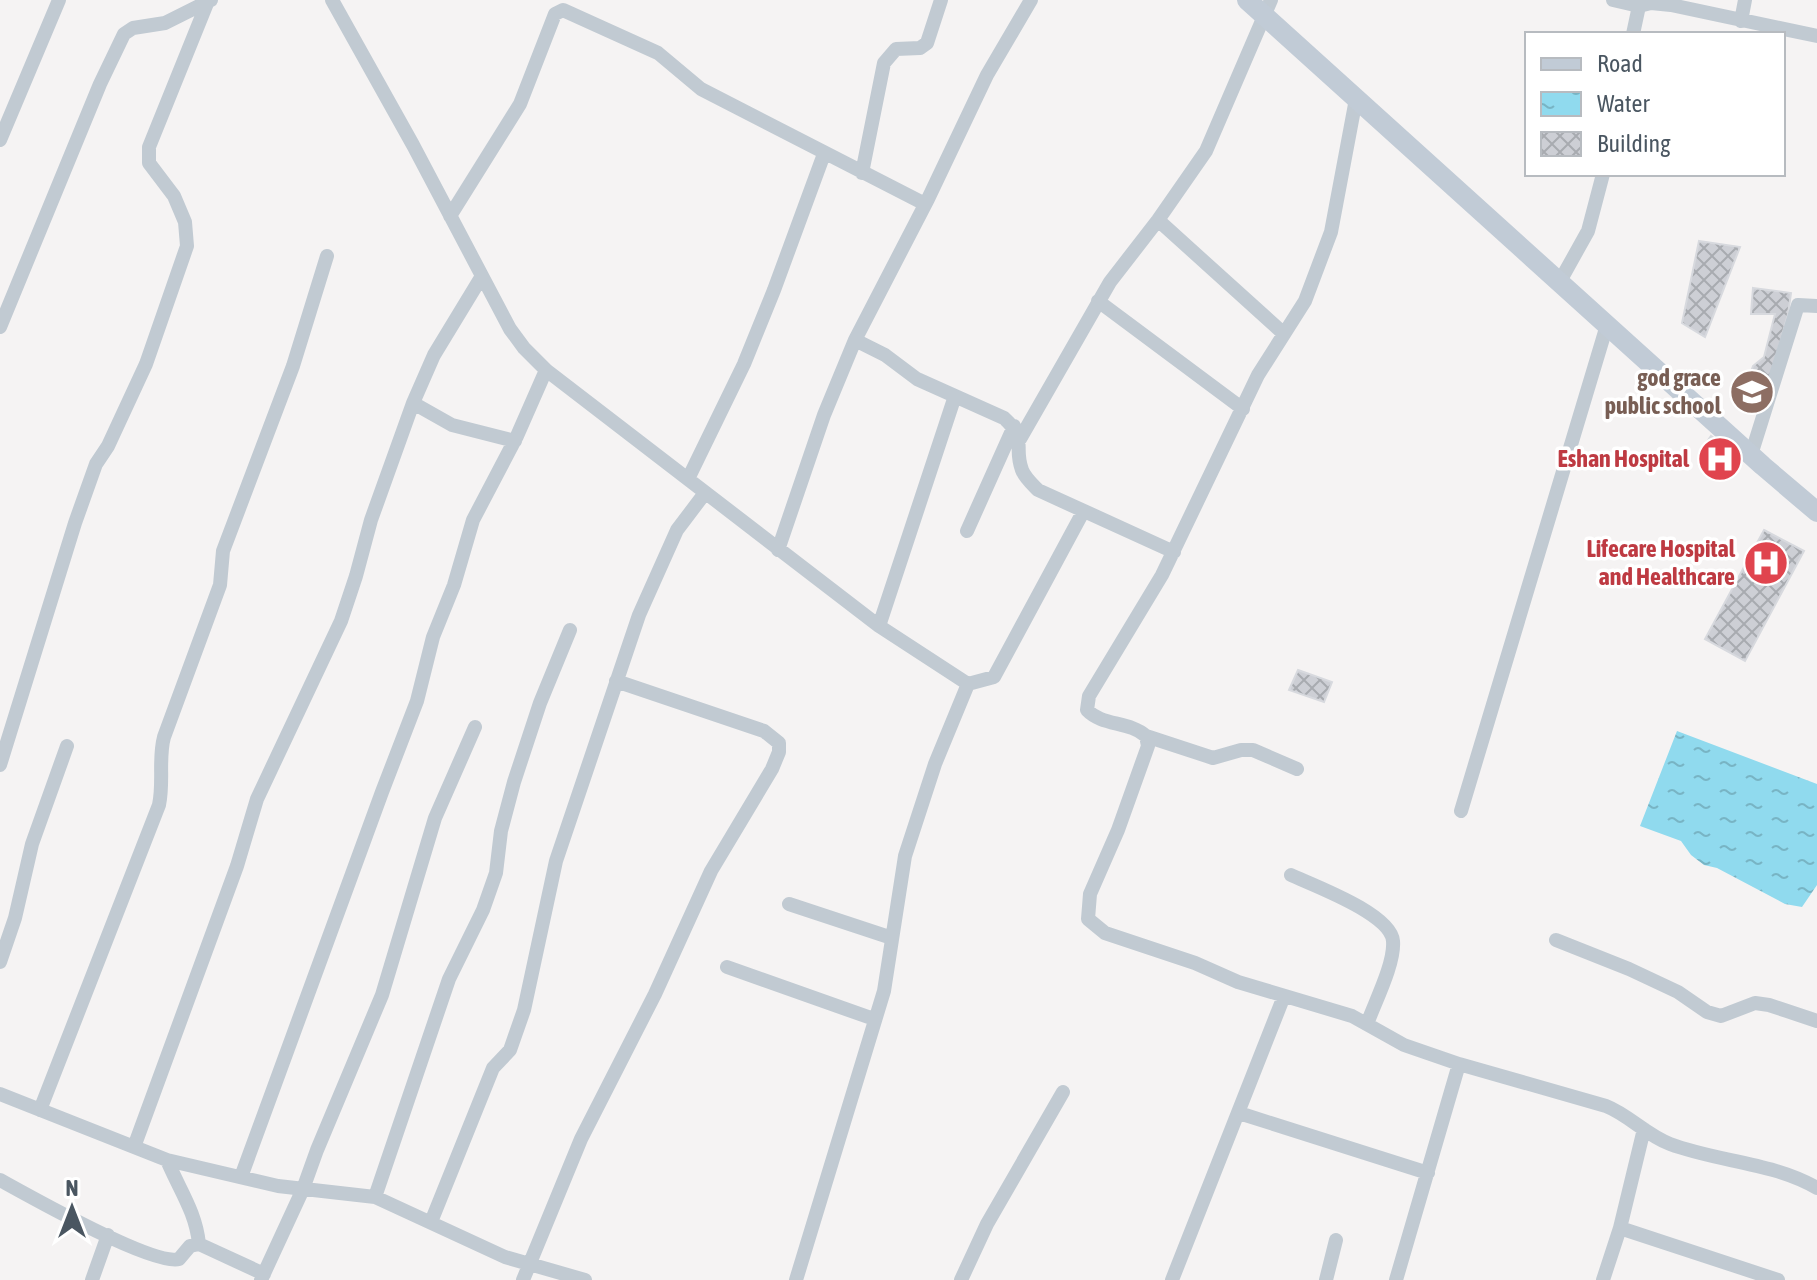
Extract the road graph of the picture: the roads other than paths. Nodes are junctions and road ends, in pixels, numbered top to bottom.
1 (59, 0) edge
2 (332, 0) edge
3 (941, 0) edge
4 (1031, 0) edge
5 (1247, 0) edge
6 (1613, 0) edge
7 (1745, 0) edge
8 (209, 1) edge
9 (1639, 6) junction
10 (1268, 8) edge
11 (1732, 25) edge
12 (1633, 32) edge
13 (1817, 36) edge
14 (1356, 99) junction
15 (0, 140) edge
16 (824, 154) junction
17 (862, 173) junction
18 (1602, 176) edge
19 (925, 204) junction
20 (450, 216) junction
21 (1158, 220) junction
22 (327, 256) dead end
23 (482, 276) junction
24 (1559, 283) junction
25 (1098, 301) junction
26 (1817, 306) edge
27 (1607, 325) junction
28 (0, 327) edge
29 (1283, 333) junction
30 (855, 340) junction
31 (546, 370) junction
32 (955, 396) junction
33 (413, 403) junction
34 (1243, 409) junction
35 (1017, 433) junction
36 (515, 441) junction
37 (1751, 455) junction
38 (688, 479) junction
39 (705, 493) junction
40 (1083, 512) junction
41 (1817, 512) edge
42 (967, 531) dead end
43 (778, 550) junction
44 (1174, 552) junction
45 (879, 626) junction
46 (570, 630) dead end
47 (616, 681) junction
48 (968, 684) junction
49 (475, 727) dead end
50 (1146, 736) junction
51 (67, 746) dead end
52 (0, 765) edge
53 (1297, 769) dead end
54 (1461, 811) dead end
55 (1291, 875) dead end
56 (789, 904) dead end
57 (892, 938) junction
58 (1556, 940) dead end
59 (0, 962) edge
60 (727, 967) dead end
61 (1284, 996) junction
62 (874, 1019) junction
63 (1817, 1021) edge
64 (1367, 1024) junction
65 (1459, 1064) junction
66 (1063, 1092) dead end
67 (1, 1100) edge
68 (40, 1110) junction
69 (1239, 1113) junction
70 (1644, 1129) junction
71 (134, 1147) junction
72 (167, 1160) junction
73 (1428, 1173) junction
74 (241, 1177) junction
75 (0, 1180) edge
76 (1817, 1188) edge
77 (303, 1189) junction
78 (375, 1197) junction
79 (431, 1222) junction
80 (1620, 1228) junction
81 (108, 1235) junction
82 (1336, 1240) dead end
83 (199, 1244) junction
84 (530, 1266) junction
85 (263, 1277) edge
86 (92, 1280) edge
87 (523, 1280) edge
88 (585, 1280) edge
89 (796, 1280) edge
90 (961, 1280) edge
91 (1172, 1280) edge
92 (1326, 1280) edge
93 (1396, 1280) edge
94 (1603, 1280) edge
95 (1778, 1280) edge

1 - 15 street
2 - 20 street
3 - 17 street
4 - 19 street
5 - 10 main road
6 - 9 street
7 - 11 street
8 - 28 street
8 - 52 street
9 - 11 street
9 - 12 street
10 - 14 main road
10 - 21 street
11 - 13 street
14 - 24 main road
14 - 29 street
16 - 17 street
16 - 20 street
16 - 38 street
17 - 19 street
18 - 24 street
19 - 30 street
20 - 23 street
21 - 25 street
21 - 29 street
22 - 68 street
23 - 31 street
23 - 33 street
24 - 27 main road
25 - 34 street
25 - 35 street
26 - 37 street
27 - 37 main road
27 - 54 street
29 - 34 street
30 - 32 street
30 - 43 street
31 - 36 street
31 - 38 street
32 - 35 street
32 - 45 street
33 - 36 street
33 - 71 street
34 - 44 street
35 - 40 street
35 - 42 street
36 - 74 street
37 - 41 main road
38 - 39 street
39 - 43 street
39 - 47 street
40 - 44 street
40 - 48 street
43 - 45 street
44 - 50 street
45 - 48 street
46 - 78 street
47 - 79 street
47 - 84 street
48 - 57 street
49 - 77 street
50 - 53 street
50 - 61 street
51 - 59 street
55 - 64 street
56 - 57 street
57 - 62 street
58 - 63 street
60 - 62 street
61 - 64 street
61 - 69 street
62 - 89 street
64 - 65 street
65 - 70 street
65 - 73 street
66 - 90 street
67 - 68 street
68 - 71 street
69 - 73 street
69 - 91 street
70 - 76 street
70 - 80 street
71 - 72 street
72 - 74 street
72 - 83 street
73 - 93 street
74 - 77 street
75 - 81 street
77 - 78 street
77 - 85 street
78 - 79 street
79 - 84 street
80 - 94 street
80 - 95 street
81 - 83 street
81 - 86 street
82 - 92 street
83 - 85 street
84 - 87 street
84 - 88 street

